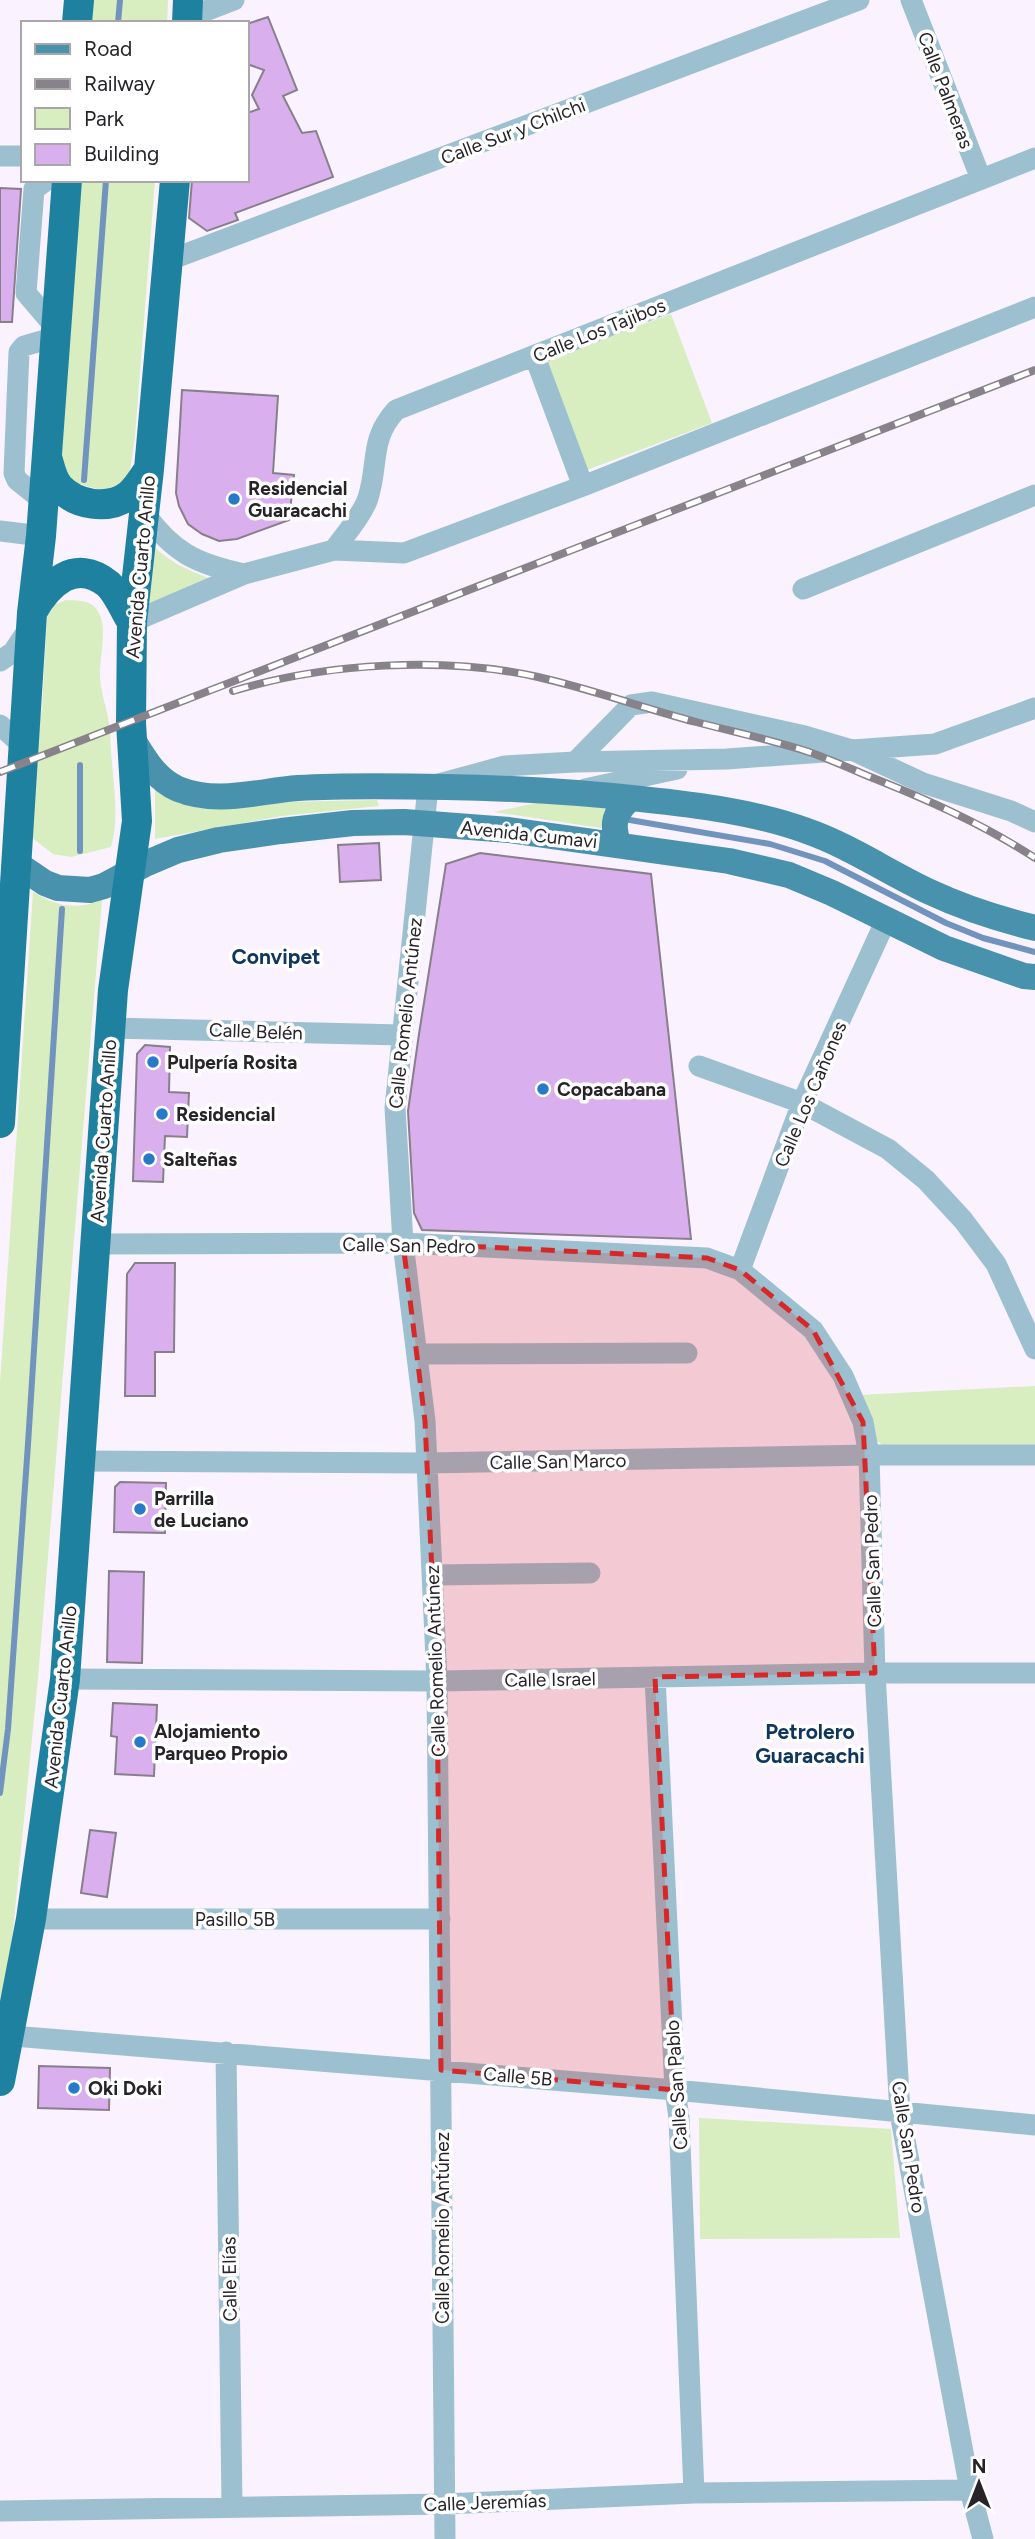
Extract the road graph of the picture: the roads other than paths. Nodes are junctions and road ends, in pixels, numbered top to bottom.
1 (79, 0) edge
2 (234, 0) edge
3 (859, 0) edge
4 (911, 0) edge
5 (187, 14) edge
6 (77, 21) edge
7 (0, 156) edge
8 (21, 156) edge
9 (1035, 158) edge
10 (981, 179) junction
11 (44, 182) edge
12 (67, 182) edge
13 (175, 182) edge
14 (167, 261) junction
15 (1035, 307) edge
16 (55, 332) junction
17 (535, 357) junction
18 (46, 453) junction
19 (149, 469) junction
20 (583, 486) junction
21 (1035, 495) edge
22 (42, 500) junction
23 (143, 512) junction
24 (0, 531) edge
25 (41, 536) junction
26 (334, 550) junction
27 (244, 574) junction
28 (803, 589) dead end
29 (32, 618) junction
30 (132, 622) junction
31 (0, 662) edge
32 (1035, 708) edge
33 (0, 725) edge
34 (133, 740) junction
35 (24, 747) junction
36 (852, 750) junction
37 (727, 759) junction
38 (575, 762) junction
39 (428, 787) junction
40 (570, 792) junction
41 (631, 798) junction
42 (1035, 822) edge
43 (426, 824) junction
44 (620, 845) junction
45 (17, 864) junction
46 (130, 872) junction
47 (886, 920) junction
48 (1035, 929) edge
49 (5, 954) edge
50 (1031, 980) edge
51 (111, 1027) junction
52 (401, 1035) junction
53 (699, 1066) dead end
54 (802, 1103) junction
55 (0, 1123) edge
56 (403, 1243) junction
57 (94, 1244) junction
58 (740, 1270) junction
59 (1035, 1349) edge
60 (687, 1353) dead end
61 (418, 1354) junction
62 (869, 1455) junction
63 (1035, 1455) edge
64 (80, 1461) junction
65 (426, 1463) junction
66 (590, 1573) dead end
67 (432, 1575) junction
68 (875, 1673) junction
69 (1035, 1673) edge
70 (656, 1677) junction
71 (65, 1679) junction
72 (437, 1681) junction
73 (31, 1919) junction
74 (440, 1919) junction
75 (4, 2035) edge
76 (226, 2052) junction
77 (441, 2070) junction
78 (0, 2081) edge
79 (675, 2090) junction
80 (900, 2113) junction
81 (1035, 2125) edge
82 (971, 2490) junction
83 (694, 2493) junction
84 (445, 2504) junction
85 (232, 2506) junction
86 (0, 2511) edge
87 (445, 2539) edge
88 (982, 2539) edge

1 - 6 highway
2 - 5 street
3 - 14 street, Calle Sur y Chilchi
4 - 10 street, Calle Palmeras
7 - 8 street
9 - 10 street, Calle Los Tajibos
10 - 17 street, Calle Los Tajibos
11 - 16 street
12 - 16 highway
13 - 14 highway, Avenida Cuarto Anillo
14 - 19 highway, Avenida Cuarto Anillo
15 - 20 street
16 - 18 highway
16 - 22 street
17 - 20 street
17 - 26 street, Calle Los Tajibos
18 - 19 highway
18 - 22 highway
19 - 23 highway, Avenida Cuarto Anillo
20 - 26 street
21 - 28 street
22 - 25 highway
23 - 27 street
23 - 30 highway, Avenida Cuarto Anillo
24 - 25 street
25 - 29 highway
26 - 27 street
27 - 30 street
29 - 30 highway
29 - 31 street
29 - 35 highway
30 - 34 highway, Avenida Cuarto Anillo
32 - 36 street
33 - 35 street
34 - 39 main road, Avenida Cumavi
34 - 46 highway, Avenida Cuarto Anillo
35 - 45 highway
36 - 37 street
36 - 38 street
36 - 42 street
37 - 38 street
37 - 40 street
38 - 39 street
39 - 40 main road, Avenida Cumavi
39 - 43 street, Calle Romelio Antúnez
40 - 41 main road, Avenida Cumavi
41 - 44 main road
41 - 48 main road, Avenida Cumavi
43 - 44 main road, Avenida Cumavi
43 - 46 main road, Avenida Cumavi
43 - 52 street, Calle Romelio Antúnez
44 - 47 main road, Avenida Cumavi
45 - 46 main road, Avenida Cumavi
45 - 49 highway
46 - 51 highway, Avenida Cuarto Anillo
47 - 50 main road, Avenida Cumavi
47 - 54 street, Calle Los Cañones
49 - 55 highway
51 - 52 street, Calle Belén
51 - 57 highway, Avenida Cuarto Anillo
52 - 56 street, Calle Romelio Antúnez
53 - 54 street
54 - 58 street, Calle Los Cañones
54 - 59 street
56 - 57 street, Calle San Pedro
56 - 58 street, Calle San Pedro
56 - 61 street, Calle Romelio Antúnez
57 - 64 highway, Avenida Cuarto Anillo
58 - 62 street, Calle San Pedro
60 - 61 street
61 - 65 street, Calle Romelio Antúnez
62 - 63 street, Calle San Marco
62 - 65 street, Calle San Marco
62 - 68 street, Calle San Pedro
64 - 65 street, Calle San Marco
64 - 71 highway, Avenida Cuarto Anillo
65 - 67 street, Calle Romelio Antúnez
66 - 67 street
67 - 72 street, Calle Romelio Antúnez
68 - 69 street, Calle Israel
68 - 70 street, Calle Israel
68 - 80 street, Calle San Pedro
70 - 72 street, Calle Israel
70 - 79 street, Calle San Pablo
71 - 72 street, Calle Israel
71 - 73 highway, Avenida Cuarto Anillo
72 - 74 street, Calle Romelio Antúnez
73 - 74 street, Pasillo 5B
73 - 75 highway, Avenida Cuarto Anillo
74 - 77 street, Calle Romelio Antúnez
75 - 76 street, Calle 5B
75 - 78 highway, Avenida Cuarto Anillo
76 - 77 street, Calle 5B
76 - 85 street, Calle Elías
77 - 79 street, Calle 5B
77 - 84 street, Calle Romelio Antúnez
79 - 80 street, Calle 5B
79 - 83 street, Calle San Pablo
80 - 81 street, Calle 5B
80 - 82 street, Calle San Pedro
82 - 83 street, Calle Jeremías
82 - 88 street, Calle San Pedro
83 - 84 street, Calle Jeremías
84 - 85 street, Calle Jeremías
84 - 87 street, Calle Romelio Antúnez
85 - 86 street, Calle Jeremías

